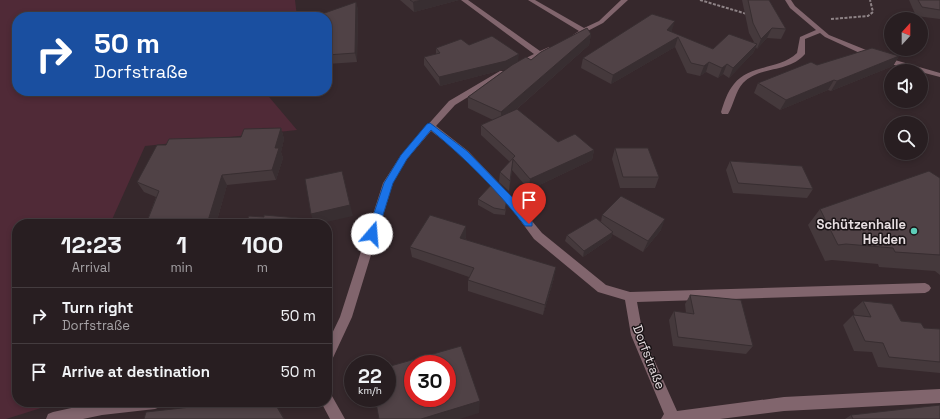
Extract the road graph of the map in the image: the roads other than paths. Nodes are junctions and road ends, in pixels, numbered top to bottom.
1 (464, 0) edge
2 (531, 0) edge
3 (625, 0) edge
4 (788, 0) edge
5 (820, 31) junction
6 (584, 32) junction
7 (539, 54) junction
8 (940, 76) edge
9 (725, 112) dead end
10 (430, 126) junction
11 (925, 288) dead end
12 (630, 297) junction
13 (332, 347) edge
14 (940, 396) edge
15 (111, 407) edge
16 (331, 407) edge
17 (670, 418) edge
18 (53, 419) edge
19 (338, 419) edge

1 - 7 street
2 - 6 street
3 - 6 street
4 - 5 street
5 - 8 street
5 - 9 street
6 - 7 street
7 - 10 street
10 - 12 street
10 - 13 street
11 - 12 street
12 - 17 street, Dorfstraße
14 - 17 street, Dorfstraße
15 - 18 street
16 - 19 street

